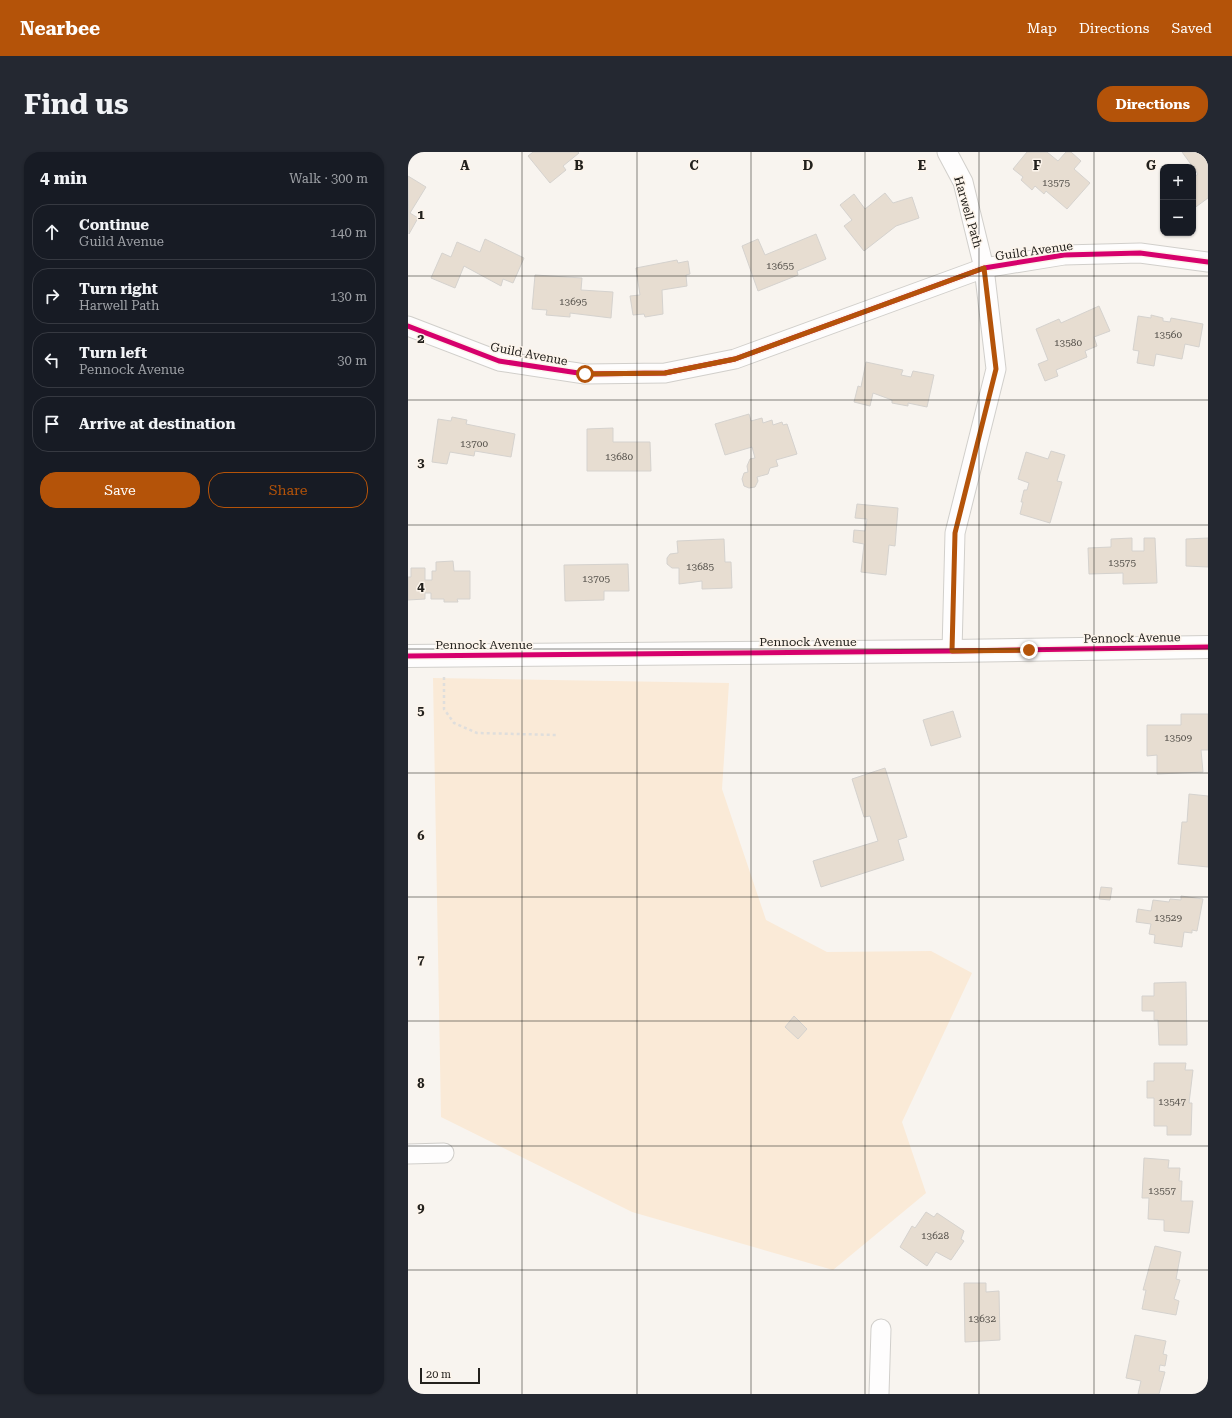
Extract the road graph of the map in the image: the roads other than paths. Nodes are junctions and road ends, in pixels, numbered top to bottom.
1 (947, 152) edge
2 (1208, 262) edge
3 (984, 268) junction
4 (408, 326) edge
5 (1208, 647) edge
6 (952, 651) junction
7 (408, 656) edge
8 (444, 1153) dead end
9 (408, 1154) edge
10 (881, 1329) dead end
11 (879, 1394) edge

1 - 3 street, Harwell Path
2 - 3 street, Guild Avenue
3 - 4 street, Guild Avenue
3 - 6 street, Harwell Path
5 - 6 street, Pennock Avenue
6 - 7 street, Pennock Avenue
8 - 9 street
10 - 11 street

